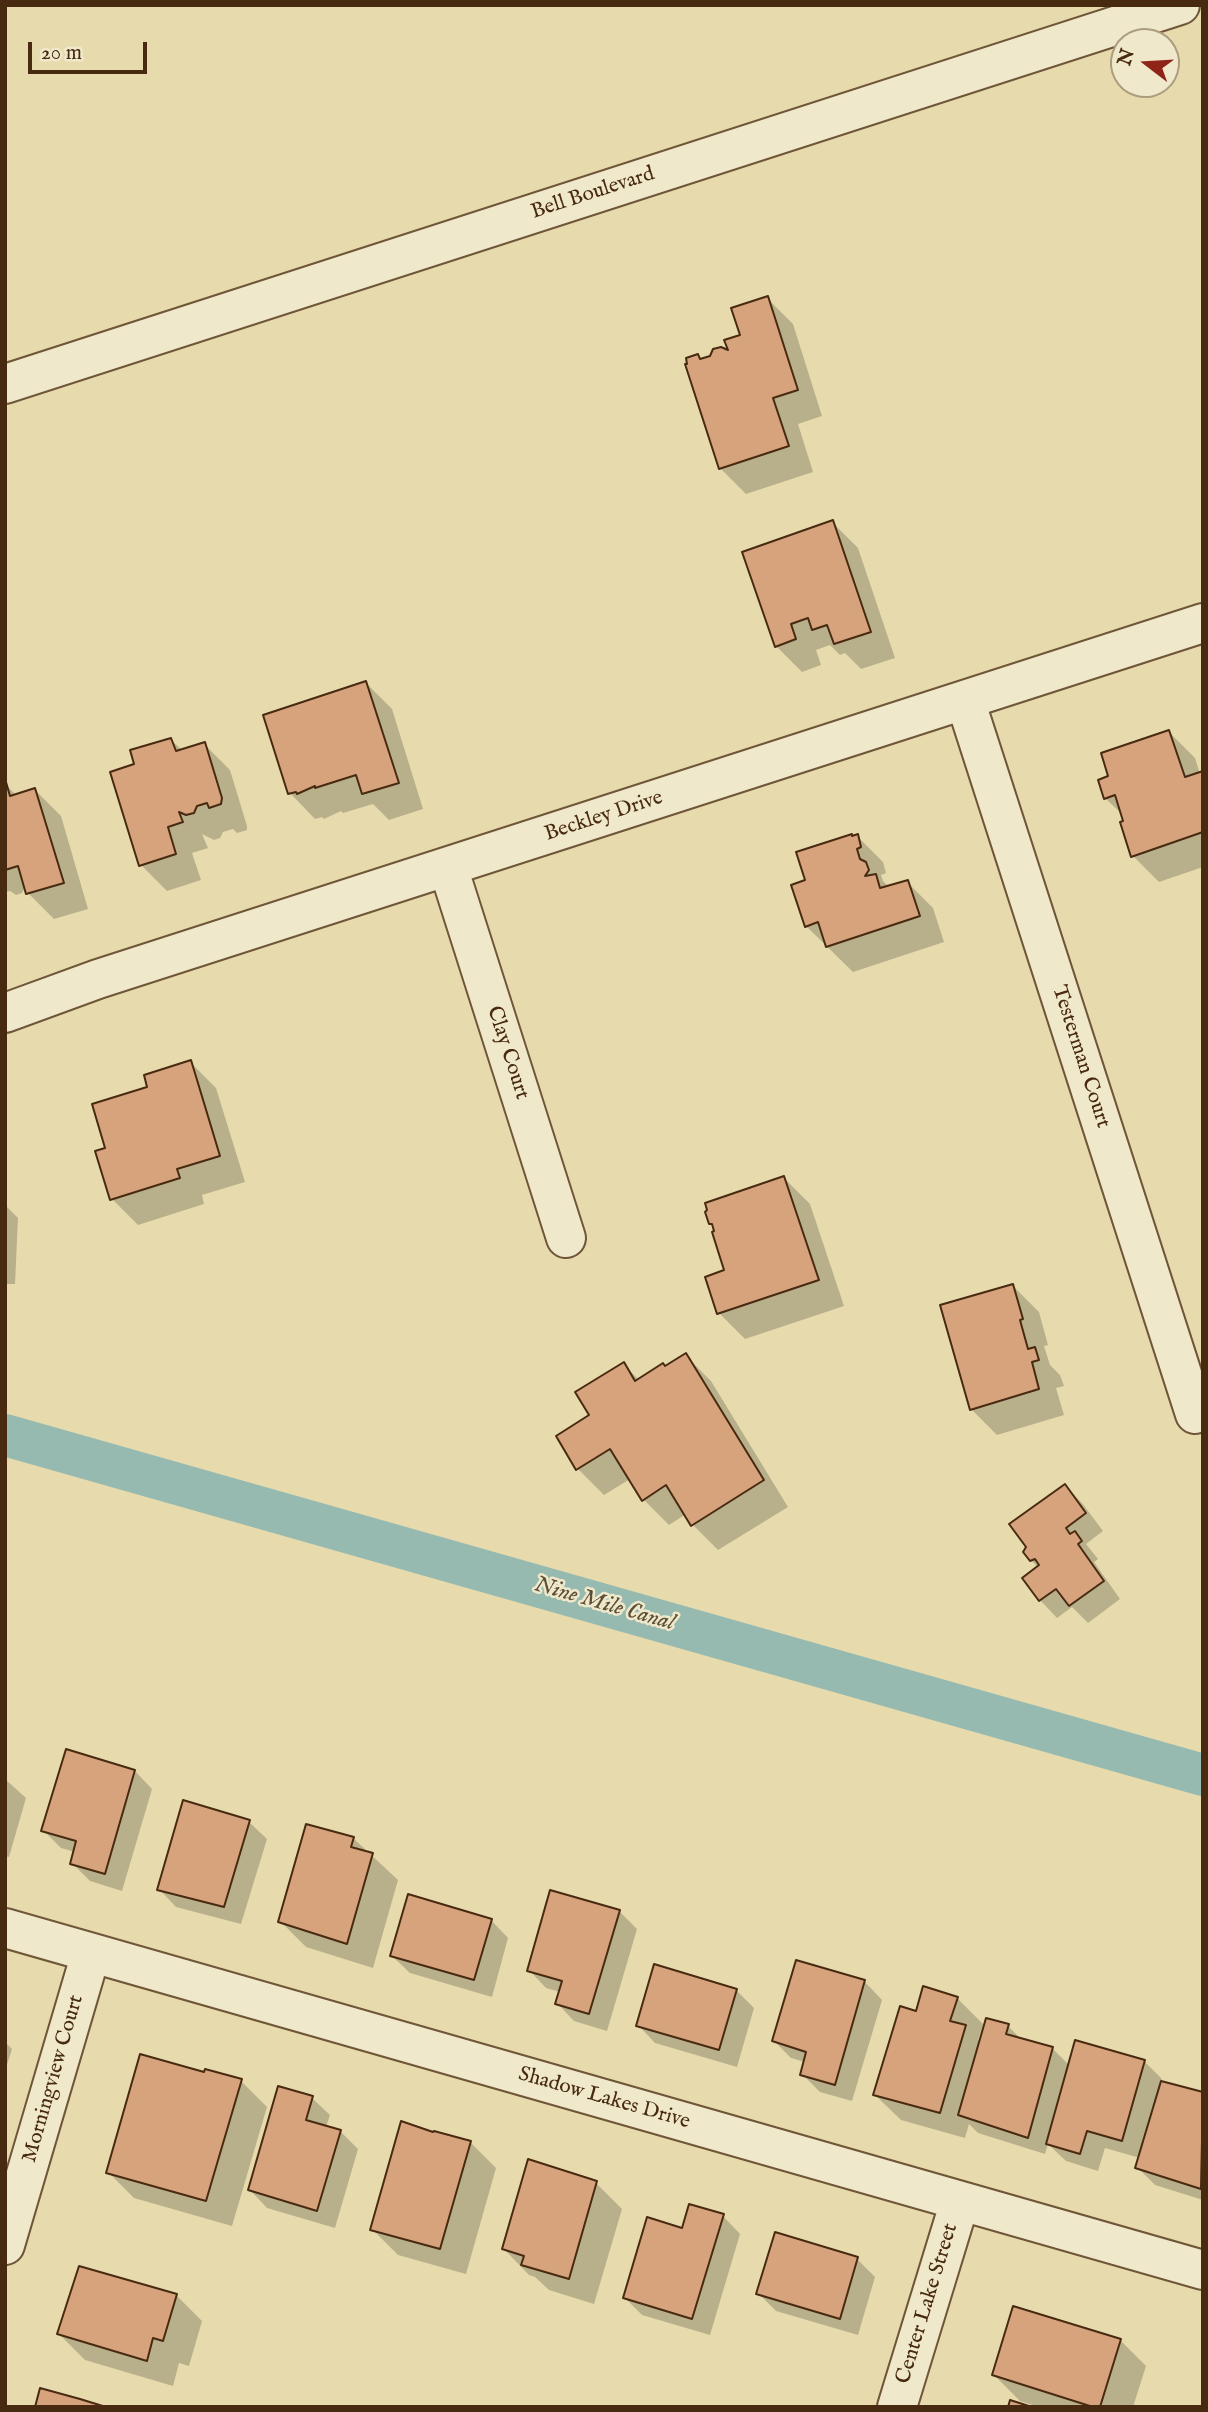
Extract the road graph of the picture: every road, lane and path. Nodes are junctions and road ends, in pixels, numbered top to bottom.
1 (1180, 5) edge
2 (5, 384) edge
3 (1203, 623) edge
4 (965, 700) junction
5 (448, 867) junction
6 (5, 1013) edge
7 (566, 1238) dead end
8 (1195, 1414) dead end
9 (5, 1928) edge
10 (91, 1953) junction
11 (960, 2201) junction
12 (5, 2245) edge
13 (1203, 2270) edge
14 (897, 2407) edge

1 - 2 street, Bell Boulevard
3 - 4 street, Beckley Drive
4 - 5 street, Beckley Drive
4 - 8 street, Testerman Court
5 - 6 street, Beckley Drive
5 - 7 street, Clay Court
9 - 10 street, Shadow Lakes Drive
10 - 11 street, Shadow Lakes Drive
10 - 12 street, Morningview Court
11 - 13 street, Shadow Lakes Drive
11 - 14 street, Center Lake Street

